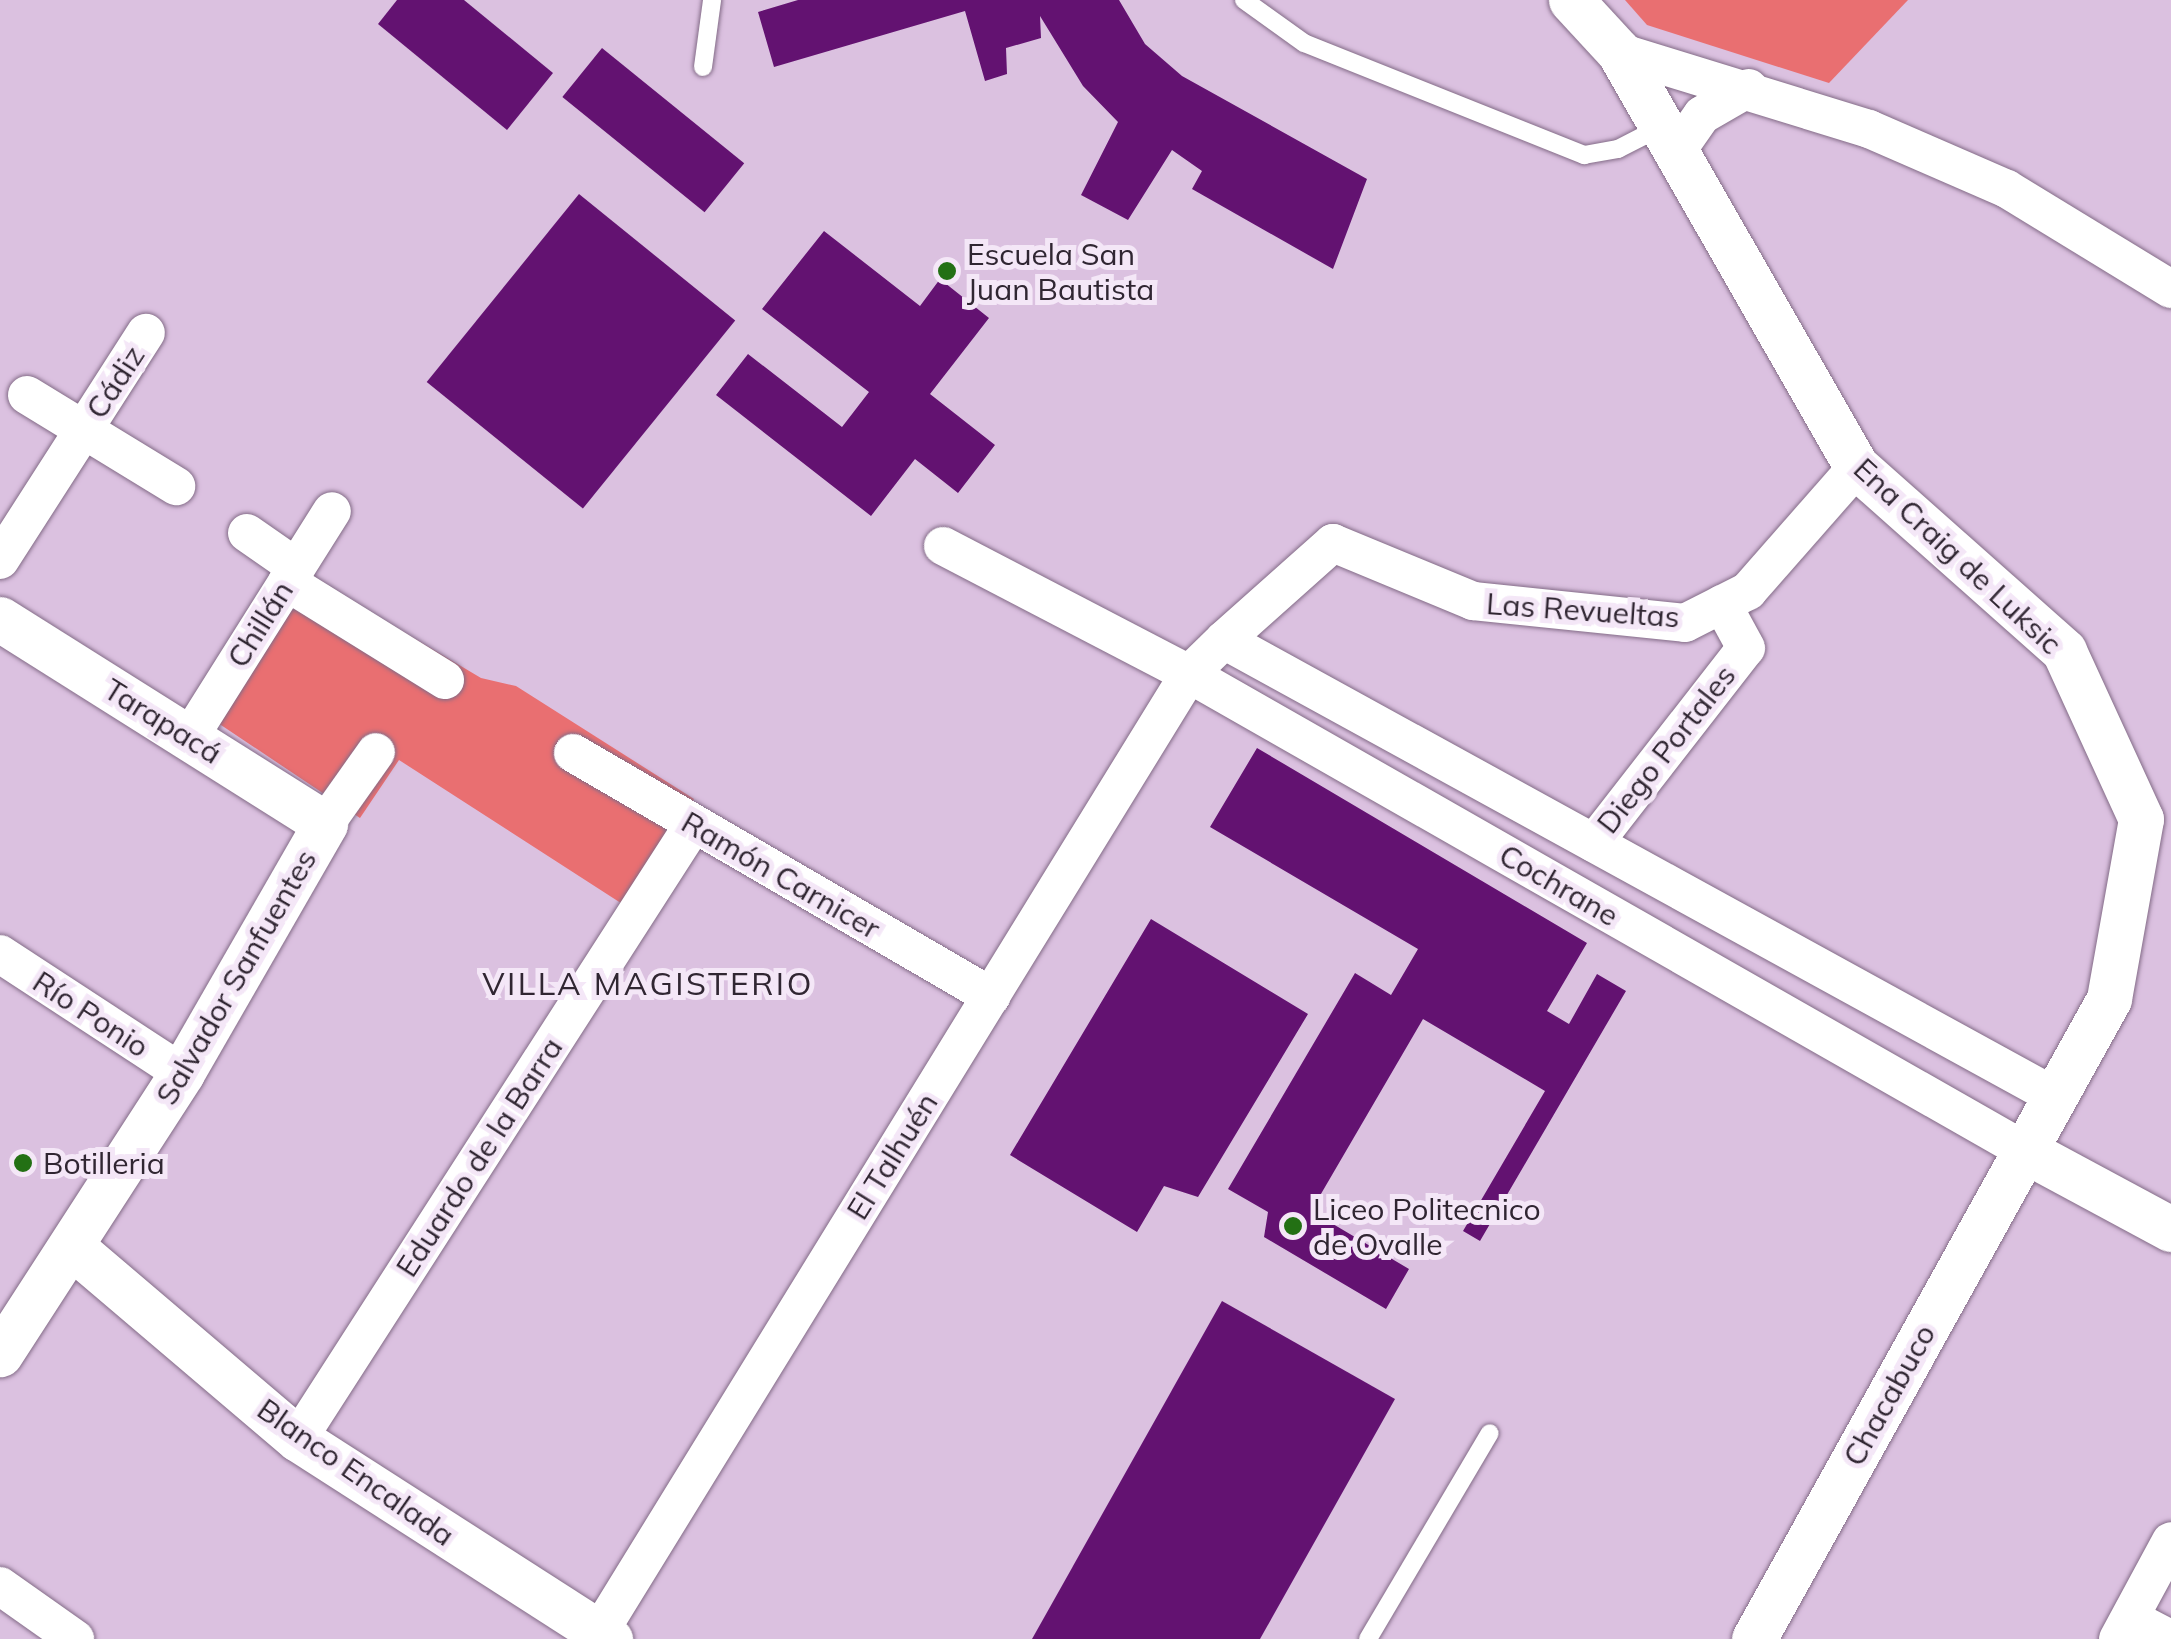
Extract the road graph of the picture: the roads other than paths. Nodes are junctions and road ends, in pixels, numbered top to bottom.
1 (712, 0) edge
2 (1244, 0) edge
3 (1571, 0) edge
4 (1619, 52) junction
5 (703, 67) dead end
6 (1749, 88) junction
7 (1669, 140) junction
8 (2171, 290) edge
9 (146, 333) dead end
10 (27, 395) dead end
11 (84, 430) junction
12 (1857, 468) junction
13 (176, 486) dead end
14 (332, 511) dead end
15 (246, 532) dead end
16 (943, 546) dead end
17 (0, 560) edge
18 (291, 574) junction
19 (1722, 604) junction
20 (0, 619) edge
21 (1224, 640) junction
22 (1189, 674) junction
23 (445, 680) dead end
24 (190, 738) junction
25 (376, 752) dead end
26 (573, 753) dead end
27 (324, 824) junction
28 (693, 825) junction
29 (1594, 843) junction
30 (0, 954) edge
31 (991, 996) junction
32 (182, 1073) junction
33 (2054, 1096) junction
34 (2024, 1150) junction
35 (2171, 1230) edge
36 (71, 1246) junction
37 (0, 1354) edge
38 (1490, 1433) dead end
39 (298, 1439) junction
40 (2171, 1541) edge
41 (0, 1586) edge
42 (2124, 1628) edge
43 (601, 1637) edge
44 (74, 1639) edge
45 (1368, 1639) edge
46 (1754, 1639) edge
47 (2170, 1639) edge

1 - 5 lane
2 - 7 lane
3 - 4 street, Ena Craig de Luksic
4 - 6 street
4 - 7 street, Ena Craig de Luksic
6 - 7 street
6 - 8 street
7 - 12 street, Ena Craig de Luksic
9 - 11 street, Cádiz
10 - 11 street, Cádiz
11 - 13 street, Cádiz
11 - 17 street, Cádiz
12 - 19 street, Las Revueltas
12 - 33 street, Ena Craig de Luksic
14 - 18 street, Chillán
15 - 18 street
16 - 22 street, Cochrane
18 - 23 street
18 - 24 street, Chillán
19 - 21 street, Las Revueltas
19 - 29 street, Diego Portales
20 - 24 street, Tarapacá
21 - 22 street, Las Revueltas
21 - 29 street, Cochrane
22 - 31 street, El Talhuén
22 - 34 street, Cochrane
24 - 27 street, Tarapacá
25 - 27 street, Salvador Sanfuentes
26 - 28 street, Ramón Carnicer
27 - 32 street, Salvador Sanfuentes
28 - 31 street, Ramón Carnicer
28 - 39 street, Eduardo de la Barra
29 - 33 street, Cochrane
30 - 32 street, Río Ponio
31 - 43 street, El Talhuén
32 - 36 street, Salvador Sanfuentes
33 - 34 street, Ena Craig de Luksic
34 - 35 street, Cochrane
34 - 46 street, Chacabuco
36 - 37 street, Salvador Sanfuentes
36 - 39 street, Blanco Encalada
38 - 45 lane
39 - 43 street, Blanco Encalada
40 - 42 street
41 - 44 street
42 - 47 street

